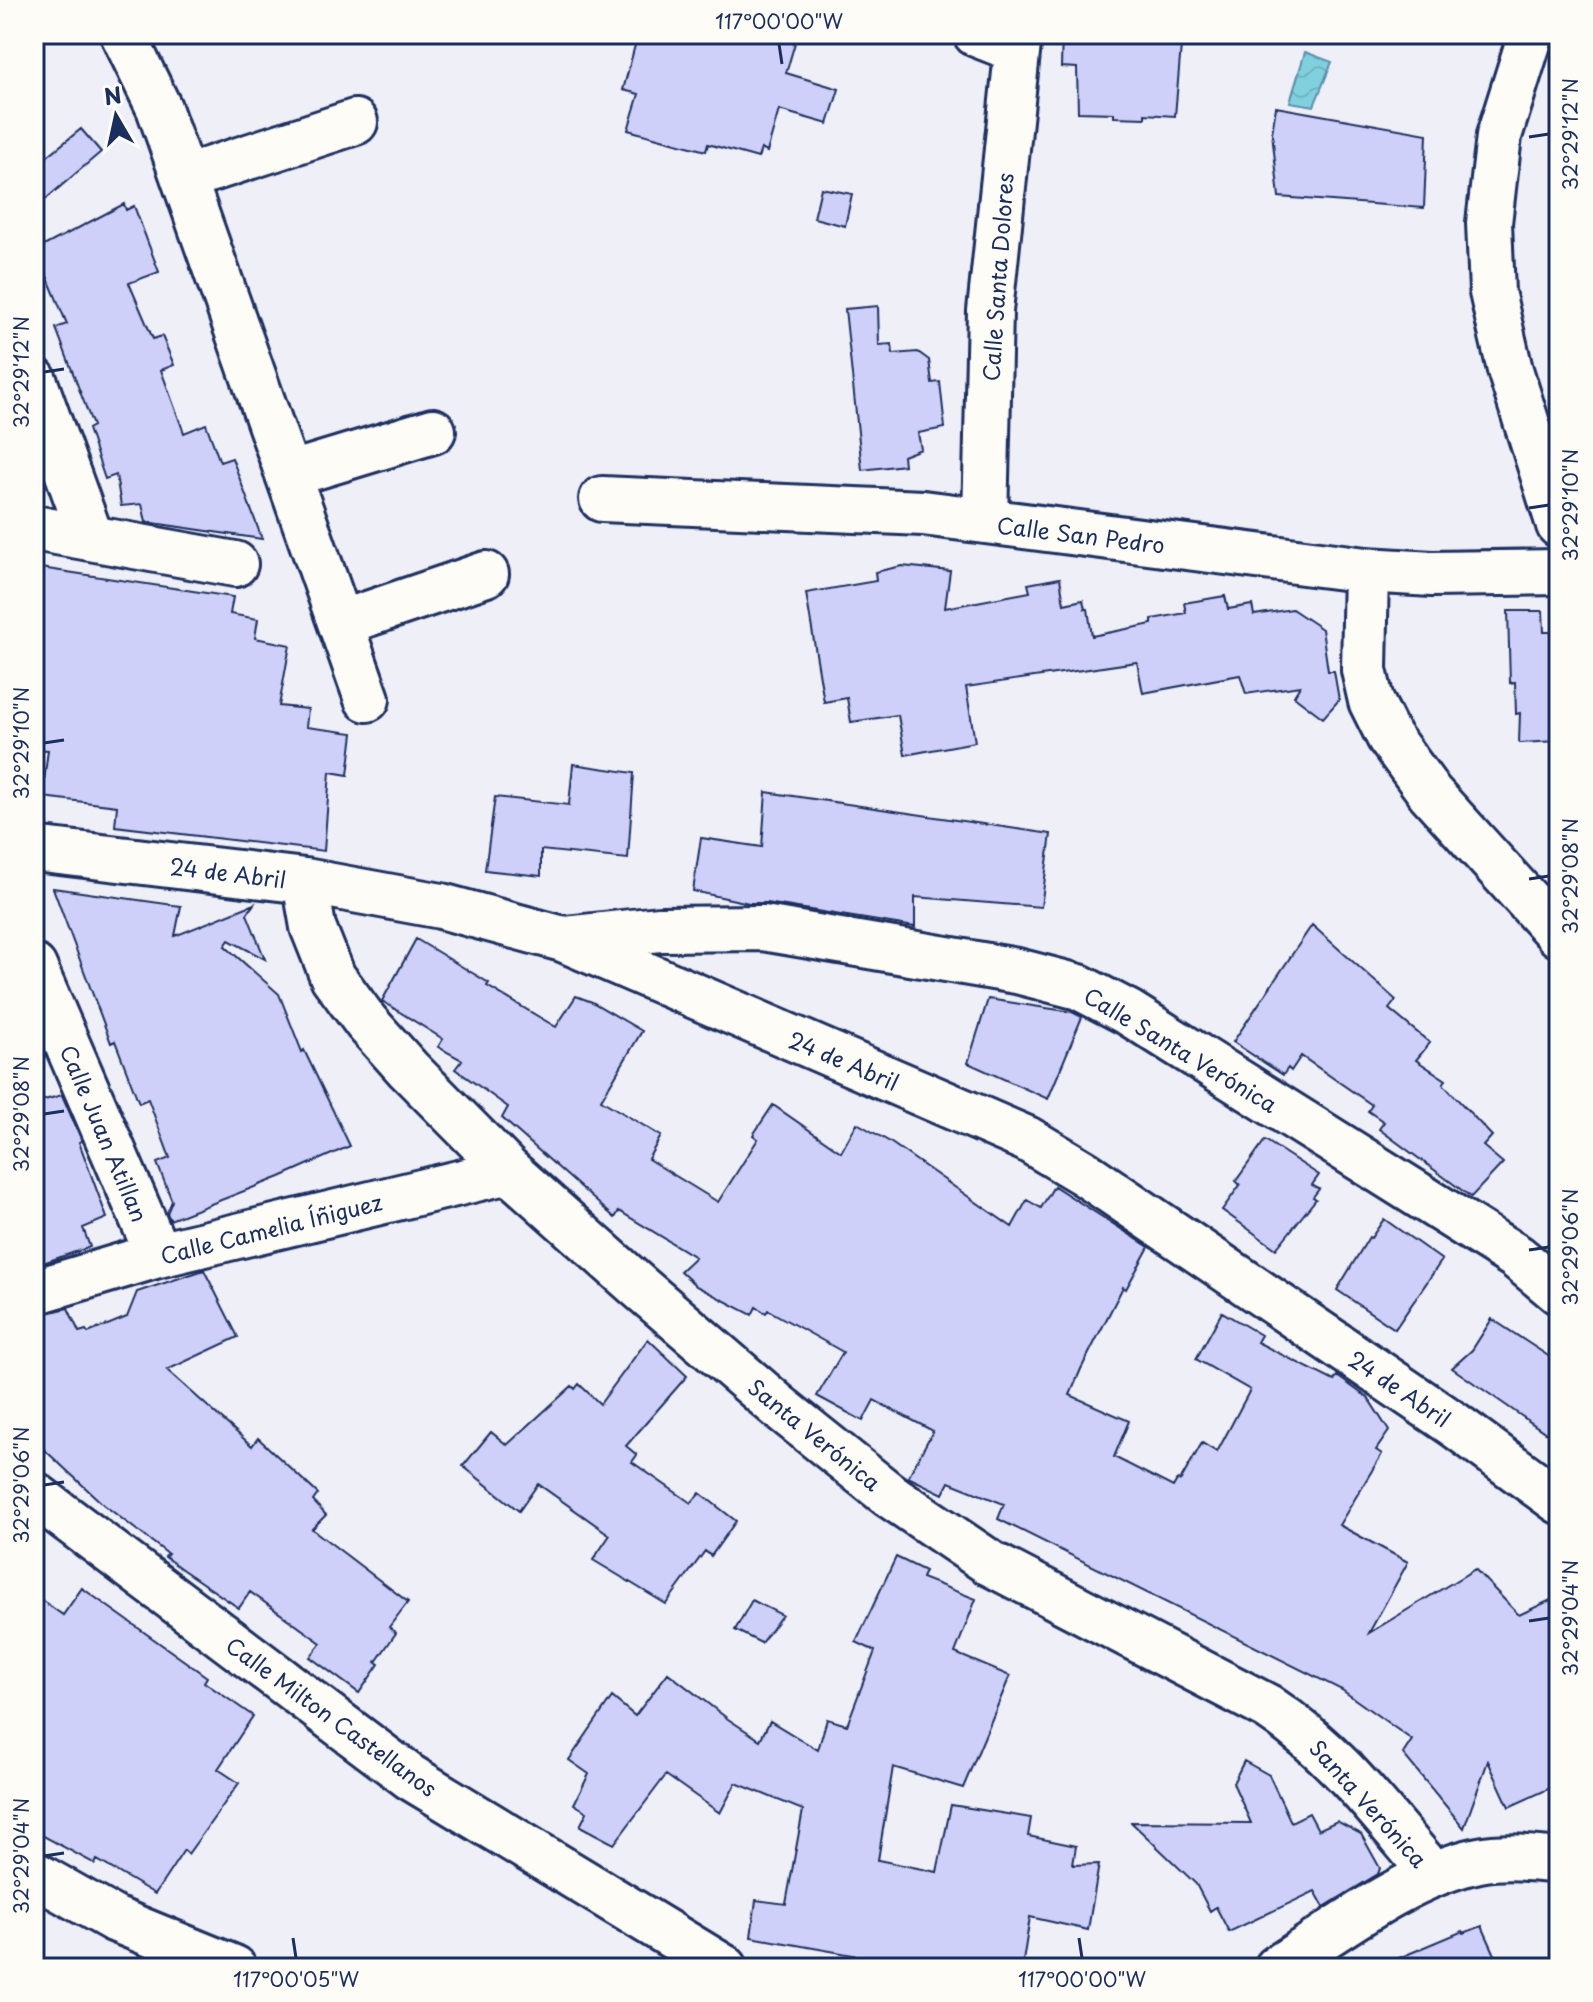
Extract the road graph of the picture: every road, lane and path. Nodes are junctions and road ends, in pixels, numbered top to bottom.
1 (123, 34) edge
2 (976, 34) edge
3 (1531, 34) edge
4 (1018, 42) edge
5 (355, 122) dead end
6 (184, 178) junction
7 (34, 380) edge
8 (433, 431) dead end
9 (288, 475) junction
10 (602, 499) dead end
11 (985, 521) junction
12 (1559, 525) edge
13 (34, 528) edge
14 (91, 538) junction
15 (235, 564) dead end
16 (1366, 570) junction
17 (1559, 572) edge
18 (486, 574) dead end
19 (341, 623) junction
20 (367, 699) dead end
21 (34, 849) edge
22 (305, 881) junction
23 (1559, 935) edge
24 (563, 939) junction
25 (34, 967) edge
26 (509, 1171) junction
27 (158, 1255) junction
28 (34, 1292) edge
29 (1559, 1292) edge
30 (34, 1494) edge
31 (1559, 1501) edge
32 (1559, 1861) edge
33 (1432, 1873) junction
34 (34, 1874) edge
35 (234, 1968) edge
36 (725, 1968) edge
37 (1277, 1968) edge

1 - 6 street
2 - 4 street
3 - 12 street
4 - 11 street, Calle Santa Dolores
5 - 6 street
6 - 9 street
7 - 14 street
8 - 9 street
9 - 19 street
10 - 11 street, Calle San Pedro
11 - 16 street, Calle San Pedro
13 - 14 street
14 - 15 street
16 - 17 street, Calle San Pedro
16 - 23 street
18 - 19 street
19 - 20 street
21 - 22 street, 24 de Abril
22 - 24 street, 24 de Abril
22 - 26 street, Santa Verónica
24 - 29 street, Calle Santa Verónica
24 - 31 street, 24 de Abril
25 - 27 street, Calle Juan Atillan
26 - 27 street, Calle Camelia Íñiguez
26 - 33 street, Santa Verónica
27 - 28 street, Calle Camelia Íñiguez
30 - 36 street, Calle Milton Castellanos
32 - 33 street
33 - 37 street
34 - 35 street

